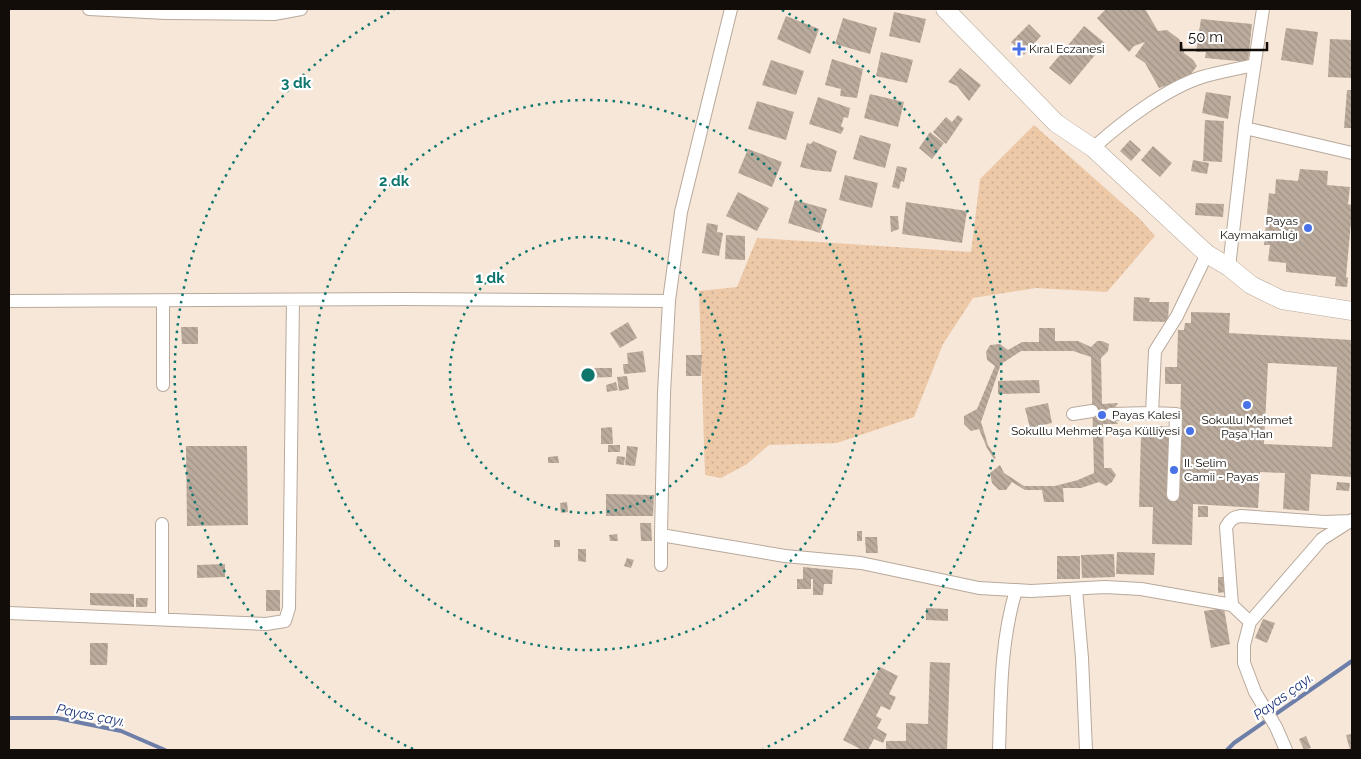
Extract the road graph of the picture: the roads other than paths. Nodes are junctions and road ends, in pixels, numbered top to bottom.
1 (90, 9) edge
2 (301, 9) edge
3 (732, 9) edge
4 (945, 9) edge
5 (1263, 9) edge
6 (1254, 65) junction
7 (1245, 128) junction
8 (1093, 148) junction
9 (1352, 153) edge
10 (1207, 254) junction
11 (1228, 267) junction
12 (293, 300) junction
13 (669, 301) junction
14 (9, 302) edge
15 (163, 302) junction
16 (1352, 311) edge
17 (163, 386) dead end
18 (1092, 412) dead end
19 (1152, 413) junction
20 (1072, 414) dead end
21 (1111, 414) dead end
22 (1173, 496) dead end
23 (1351, 520) edge
24 (162, 524) dead end
25 (661, 535) junction
26 (661, 565) dead end
27 (1076, 589) junction
28 (1016, 590) junction
29 (1232, 605) junction
30 (9, 613) edge
31 (162, 619) junction
32 (1250, 622) junction
33 (999, 750) edge
34 (1086, 750) edge
35 (1286, 750) edge

1 - 2 street
3 - 13 street
4 - 8 street
5 - 6 street
6 - 7 street
6 - 8 street
7 - 9 street
7 - 11 street
8 - 10 street
10 - 11 street
10 - 19 street
11 - 16 street
12 - 13 street
12 - 15 street
12 - 31 street
13 - 25 street
14 - 15 street
15 - 17 street
18 - 20 street
19 - 21 street
19 - 22 street
23 - 29 street
23 - 32 street
24 - 31 street
25 - 26 street
25 - 28 street
27 - 28 street
27 - 29 street
27 - 34 street
28 - 33 street
29 - 32 street
30 - 31 street
32 - 35 street

